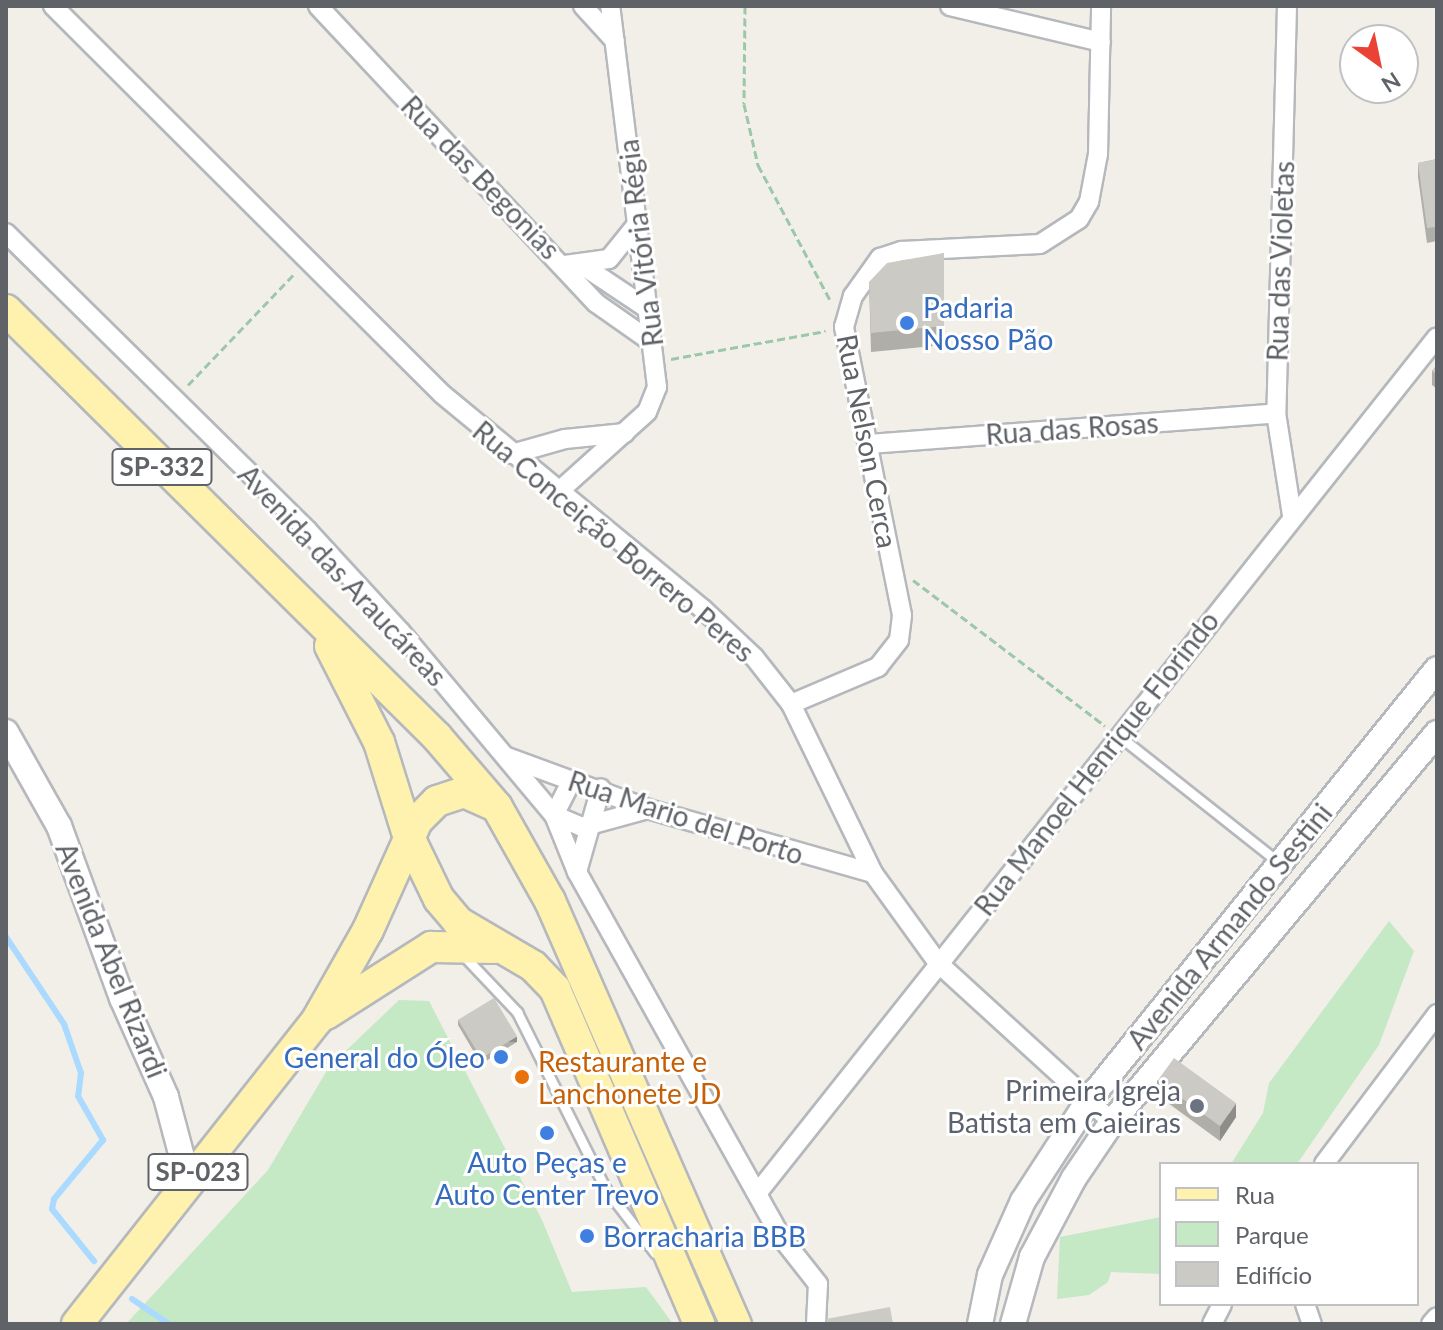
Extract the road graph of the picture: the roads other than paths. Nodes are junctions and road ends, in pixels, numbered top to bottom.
1 (53, 6) edge
2 (318, 6) edge
3 (583, 6) edge
4 (610, 6) edge
5 (950, 6) edge
6 (1101, 6) edge
7 (1287, 6) edge
8 (994, 13) edge
9 (615, 41) junction
10 (1101, 42) junction
11 (638, 223) junction
12 (6, 233) edge
13 (574, 265) junction
14 (645, 307) junction
15 (6, 310) edge
16 (1437, 337) edge
17 (650, 341) junction
18 (1276, 413) junction
19 (625, 433) junction
20 (868, 444) junction
21 (512, 454) junction
22 (557, 493) junction
23 (1292, 515) junction
24 (318, 623) junction
25 (1437, 669) edge
26 (791, 704) junction
27 (6, 732) edge
28 (1437, 733) edge
29 (1118, 735) junction
30 (379, 742) junction
31 (502, 754) junction
32 (572, 780) junction
33 (601, 788) junction
34 (497, 807) junction
35 (648, 809) junction
36 (554, 815) junction
37 (590, 825) junction
38 (408, 835) junction
39 (1280, 864) junction
40 (577, 872) junction
41 (873, 873) junction
42 (368, 930) junction
43 (452, 944) junction
44 (502, 948) junction
45 (938, 963) junction
46 (1437, 1014) edge
47 (317, 1020) junction
48 (1088, 1101) junction
49 (1112, 1122) junction
50 (1326, 1162) edge
51 (759, 1191) junction
52 (176, 1199) junction
53 (682, 1289) junction
54 (1221, 1306) edge
55 (1437, 1317) edge
56 (77, 1324) edge
57 (699, 1324) edge
58 (736, 1324) edge
59 (816, 1324) edge
60 (980, 1324) edge
61 (1013, 1324) edge
62 (1212, 1324) edge
63 (1431, 1324) edge

1 - 21 street, Rua Conceição Borrero Peres
2 - 13 street, Rua das Begonias
3 - 9 street
4 - 9 street, Rua Vitória Régia
5 - 8 street
6 - 10 street, Rua Nelson Cerca
7 - 18 street, Rua das Violetas
8 - 10 street
9 - 11 street, Rua Vitória Régia
10 - 20 street, Rua Nelson Cerca
11 - 13 street
11 - 14 street, Rua Vitória Régia
12 - 31 street, Avenida das Araucáreas
13 - 14 street, Rua das Begonias
13 - 17 street, Rua das Begonias
14 - 17 street, Rua Vitória Régia
15 - 24 main road, SP-332
16 - 23 street, Rua Manoel Henrique Florindo
17 - 19 street, Rua Vitória Régia
18 - 20 street, Rua das Rosas
18 - 23 street, Rua das Violetas
19 - 21 street
19 - 22 street, Rua Vitória Régia
20 - 26 street, Rua Nelson Cerca
21 - 22 street, Rua Conceição Borrero Peres
22 - 26 street, Rua Conceição Borrero Peres
23 - 29 street, Rua Manoel Henrique Florindo
24 - 30 main road, SP-332
24 - 34 main road, SP-332
25 - 39 street, Avenida Armando Sestini
26 - 41 street, Rua Conceição Borrero Peres
27 - 52 street, Avenida Abel Rizardi
28 - 49 street, Avenida Armando Sestini
29 - 39 lane
29 - 45 street, Rua Manoel Henrique Florindo
30 - 38 main road, SP-332
30 - 42 main road
31 - 32 street, Rua Mario del Porto
31 - 36 street, Avenida das Araucáreas
32 - 33 street, Rua Mario del Porto
32 - 36 street
33 - 35 street, Rua Mario del Porto
33 - 37 street
34 - 38 main road
34 - 58 main road, SP-332
35 - 37 street
35 - 41 street, Rua Mario del Porto
36 - 37 street
36 - 40 street, Avenida das Araucáreas
37 - 40 street
38 - 42 main road, SP-023
38 - 44 main road, SP-332
39 - 48 street, Avenida Armando Sestini
40 - 51 street
41 - 45 street, Rua Conceição Borrero Peres
42 - 47 main road, SP-023
43 - 44 main road, SP-023
43 - 47 main road, SP-023
43 - 53 lane
44 - 53 main road, SP-332
45 - 48 street, Rua Conceição Borrero Peres
45 - 51 street, Rua Manoel Henrique Florindo
46 - 50 street
47 - 52 main road, SP-023
48 - 49 street, Rua Conceição Borrero Peres
48 - 60 street, Avenida Armando Sestini
49 - 61 street, Avenida Armando Sestini
51 - 59 street
52 - 56 main road, SP-023
53 - 57 main road, SP-332
54 - 62 street
55 - 63 street

